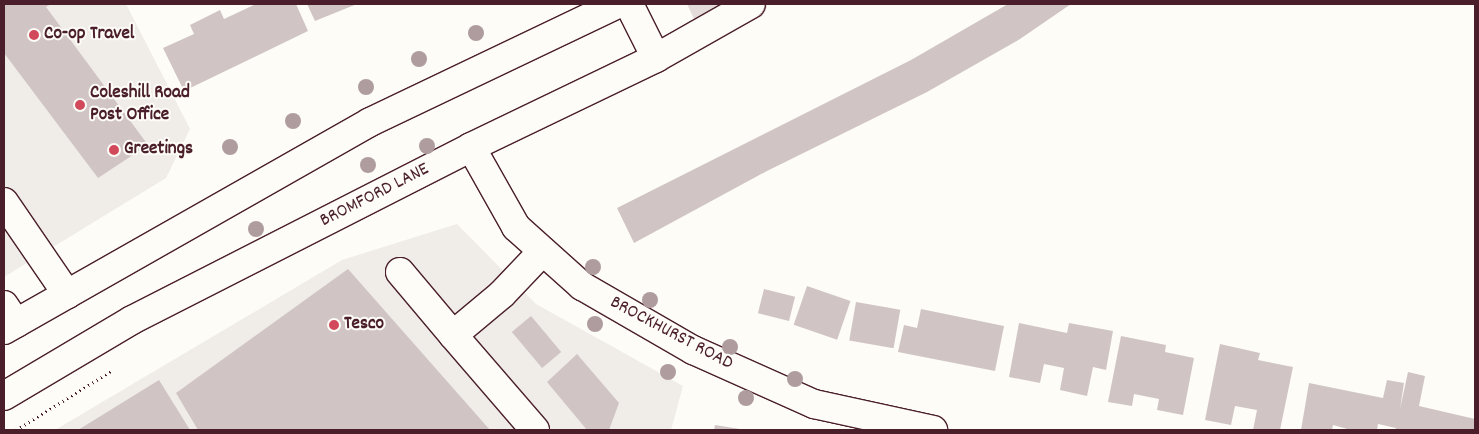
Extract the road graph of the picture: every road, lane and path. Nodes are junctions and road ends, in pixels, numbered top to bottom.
1 (617, 4) edge
2 (629, 4) edge
3 (751, 4) edge
4 (656, 58) junction
5 (471, 147) junction
6 (4, 202) edge
7 (543, 251) junction
8 (400, 272) dead end
9 (67, 294) junction
10 (8, 319) edge
11 (453, 335) junction
12 (4, 396) edge
13 (535, 430) edge
14 (933, 430) edge

1 - 9 main road
2 - 4 main road
3 - 4 main road, BROMFORD LANE
4 - 5 main road, BROMFORD LANE
5 - 7 main road, BROCKHURST ROAD
5 - 12 main road, BROMFORD LANE
6 - 9 main road
7 - 11 main road
7 - 14 main road, BROCKHURST ROAD
8 - 11 main road
9 - 10 main road
11 - 13 main road

